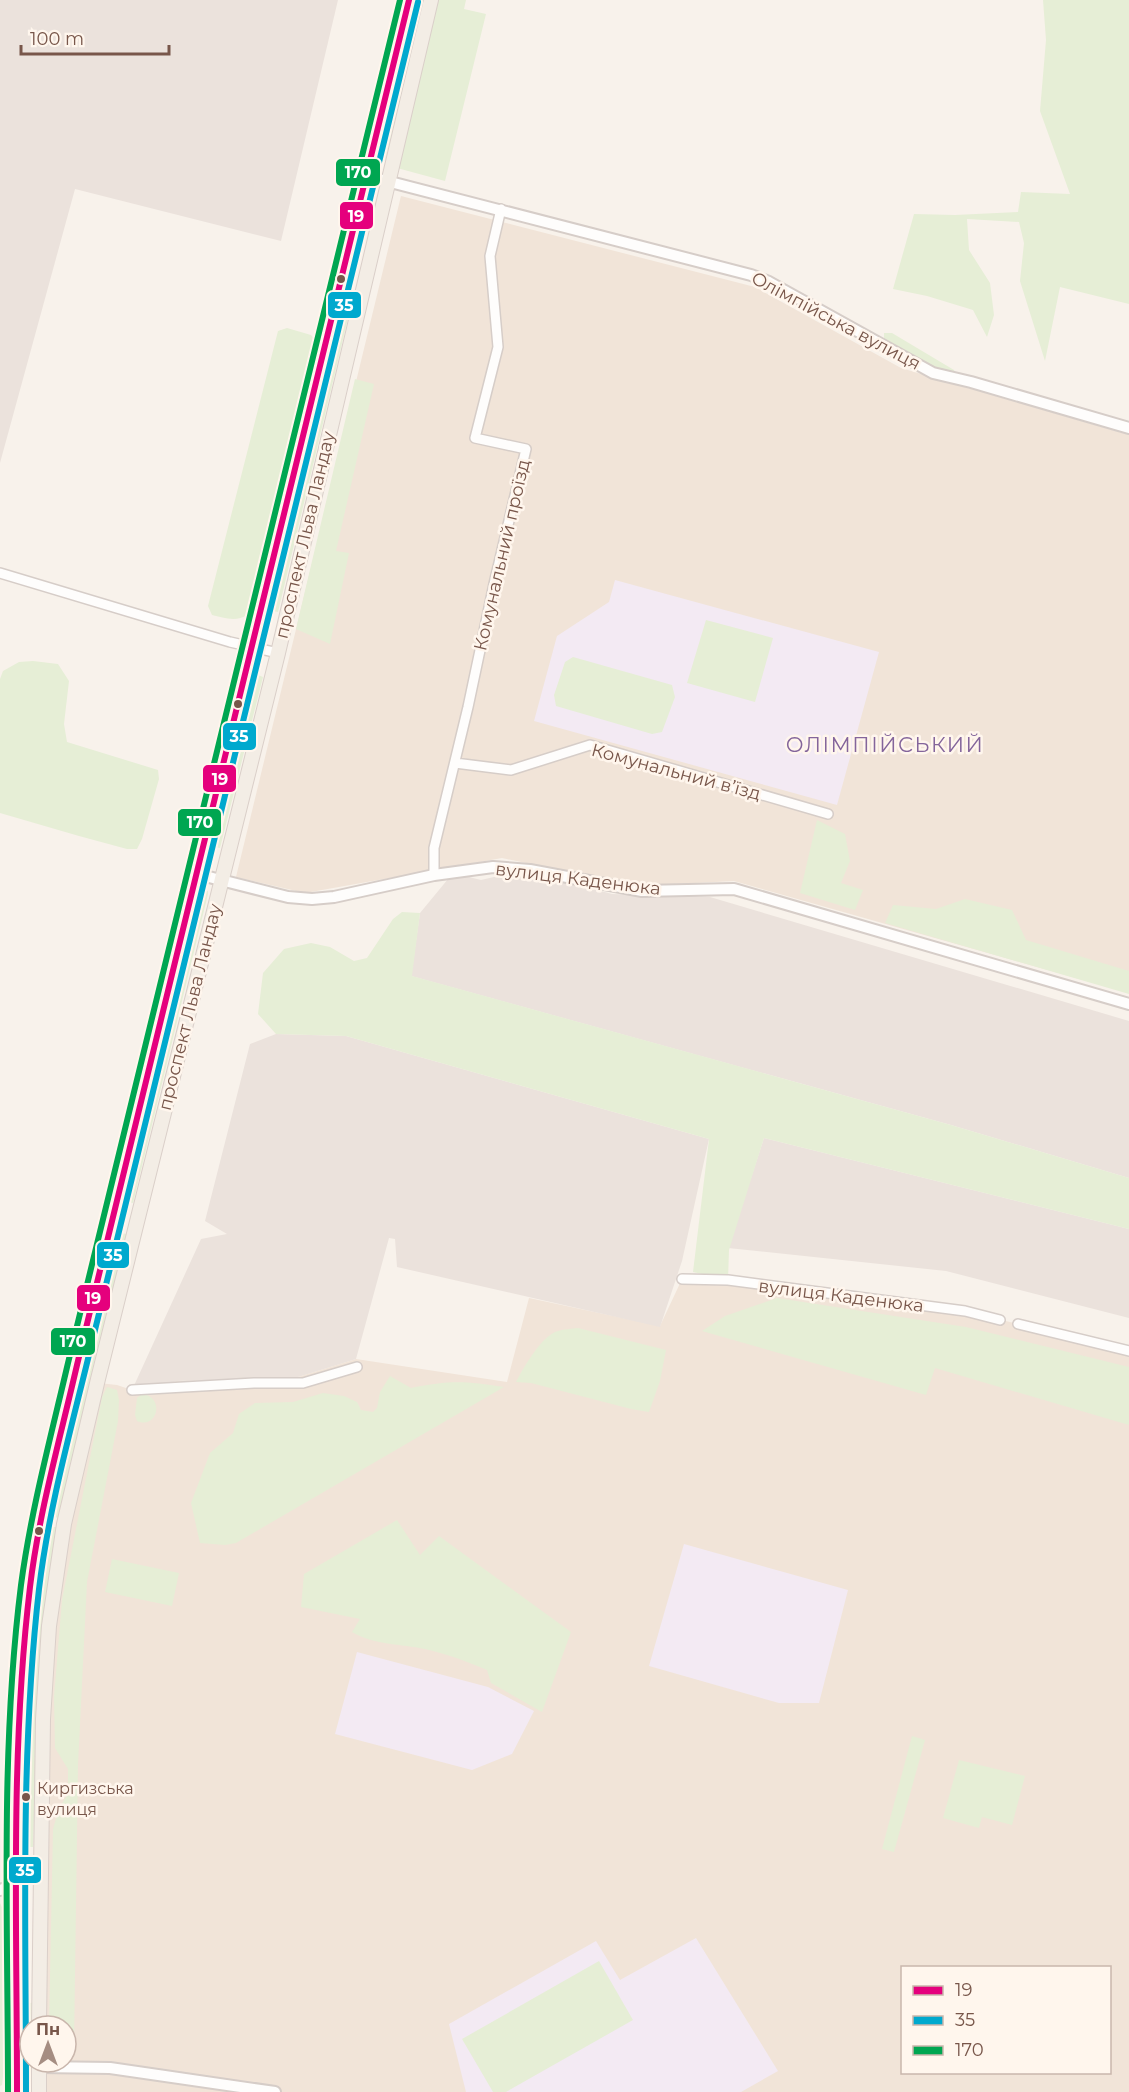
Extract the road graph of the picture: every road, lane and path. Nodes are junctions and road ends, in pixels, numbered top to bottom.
1 (409, 0) edge
2 (431, 0) edge
3 (367, 176) junction
4 (389, 181) junction
5 (501, 209) junction
6 (358, 211) junction
7 (380, 216) junction
8 (1129, 428) edge
9 (0, 573) edge
10 (252, 648) junction
11 (278, 653) junction
12 (455, 763) junction
13 (828, 814) dead end
14 (197, 874) junction
15 (434, 875) junction
16 (221, 881) junction
17 (1129, 1004) edge
18 (114, 1214) junction
19 (138, 1220) junction
20 (682, 1279) dead end
21 (1000, 1320) dead end
22 (1018, 1324) dead end
23 (1129, 1351) edge
24 (357, 1368) dead end
25 (132, 1390) dead end
26 (16, 1884) junction
27 (41, 1884) junction
28 (0, 1890) edge
29 (18, 1994) junction
30 (40, 1994) junction
31 (39, 2014) edge
32 (78, 2066) edge
33 (39, 2074) edge
34 (17, 2092) edge
35 (39, 2092) edge
36 (275, 2092) edge

1 - 3 main road, проспект Льва Ландау
2 - 4 main road, проспект Льва Ландау
3 - 4 street, Олімпійська вулиця
3 - 6 main road, проспект Льва Ландау
4 - 5 street, Олімпійська вулиця
4 - 7 main road, проспект Льва Ландау
5 - 8 street, Олімпійська вулиця
5 - 12 street, Комунальний проїзд
6 - 7 main road
6 - 10 main road, проспект Льва Ландау
7 - 11 main road, проспект Льва Ландау
9 - 10 street
10 - 11 street
10 - 14 main road, проспект Льва Ландау
11 - 16 main road, проспект Льва Ландау
12 - 13 street, Комунальний в’їзд
12 - 15 street
14 - 16 street, вулиця Каденюка
14 - 18 main road, проспект Льва Ландау
15 - 16 street, вулиця Каденюка
15 - 17 street, вулиця Каденюка
16 - 19 main road, проспект Льва Ландау
18 - 19 main road
18 - 26 main road, проспект Льва Ландау
19 - 27 main road, проспект Льва Ландау
20 - 21 street, вулиця Каденюка
22 - 23 street
24 - 25 street
26 - 27 main road
26 - 28 street
26 - 29 main road, проспект Льва Ландау
27 - 30 main road, проспект Льва Ландау
29 - 30 main road
29 - 34 main road, проспект Льва Ландау
30 - 31 main road, проспект Льва Ландау
32 - 36 street
33 - 35 main road

